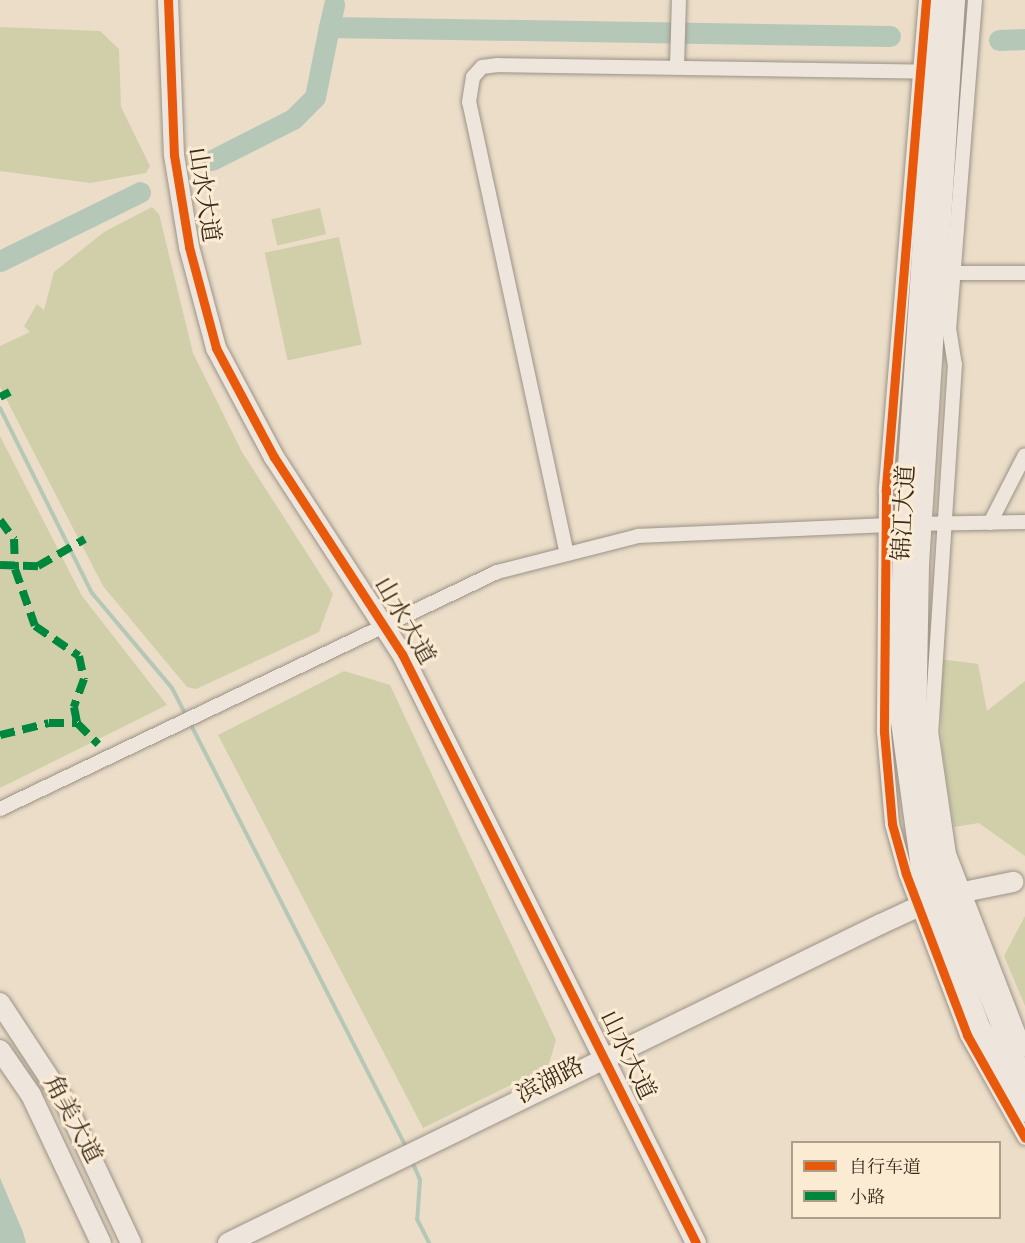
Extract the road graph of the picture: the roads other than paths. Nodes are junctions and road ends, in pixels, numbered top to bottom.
1 (168, 0) edge
2 (926, 0) edge
3 (939, 0) edge
4 (955, 0) edge
5 (975, 0) edge
6 (679, 4) edge
7 (677, 59) junction
8 (922, 72) junction
9 (953, 273) junction
10 (1025, 273) edge
11 (1025, 455) edge
12 (1025, 522) edge
13 (990, 523) junction
14 (943, 524) junction
15 (904, 525) junction
16 (566, 550) junction
17 (386, 626) junction
18 (0, 808) edge
19 (1013, 882) dead end
20 (940, 899) junction
21 (0, 1003) edge
22 (0, 1050) edge
23 (1025, 1050) edge
24 (604, 1056) junction
25 (1025, 1084) edge
26 (1025, 1112) edge
27 (1025, 1138) edge
28 (101, 1243) edge
29 (131, 1243) edge
30 (228, 1243) edge
31 (696, 1243) edge

1 - 17 street, 山水大道
2 - 8 street
3 - 15 street, 锦江大道
4 - 15 street, 锦江大道
5 - 9 street
6 - 7 street
7 - 8 street
7 - 16 street
8 - 15 street
9 - 10 street
9 - 14 street
11 - 13 street
12 - 13 street
13 - 14 street
14 - 15 street
14 - 20 street
15 - 16 street
15 - 20 street, 锦江大道
15 - 20 street
16 - 17 street
17 - 18 street
17 - 24 street, 山水大道
19 - 20 street, 滨湖路
20 - 23 street
20 - 24 street, 滨湖路
20 - 25 street, 锦江大道
20 - 26 street, 锦江大道
20 - 27 street
21 - 29 street, 角美大道
22 - 28 street, 角美大道
24 - 30 street, 滨湖路
24 - 31 street, 山水大道

